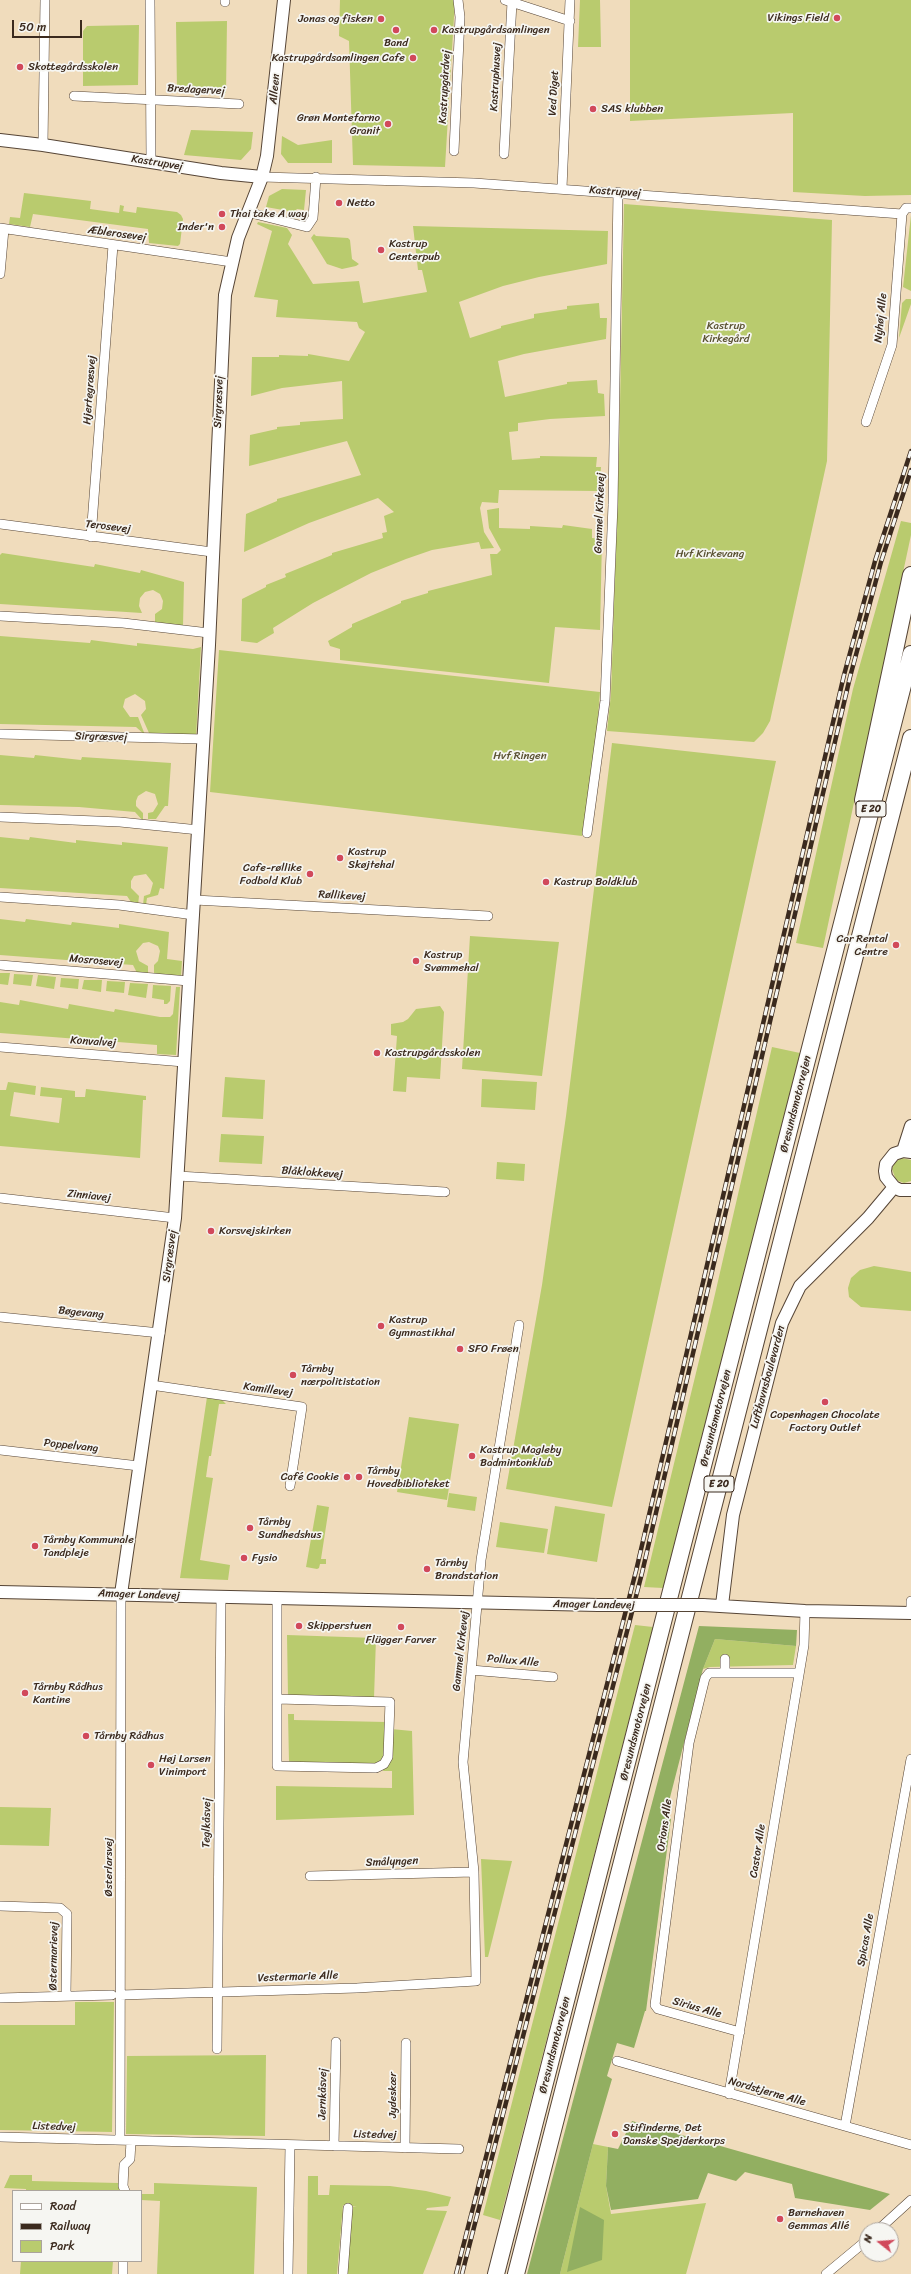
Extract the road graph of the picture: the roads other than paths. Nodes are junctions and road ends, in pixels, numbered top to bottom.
1 (45, 0) edge
2 (150, 0) edge
3 (284, 0) edge
4 (458, 0) edge
5 (570, 0) edge
6 (509, 1) edge
7 (570, 21) junction
8 (74, 96) dead end
9 (150, 99) junction
10 (239, 104) dead end
11 (0, 140) edge
12 (43, 145) junction
13 (454, 151) dead end
14 (504, 154) dead end
15 (151, 162) junction
16 (262, 177) junction
17 (316, 177) junction
18 (562, 188) junction
19 (618, 192) junction
20 (911, 208) edge
21 (247, 212) junction
22 (902, 214) junction
23 (2, 228) edge
24 (113, 245) junction
25 (232, 262) junction
26 (0, 274) edge
27 (866, 422) dead end
28 (0, 524) edge
29 (91, 537) junction
30 (212, 552) junction
31 (911, 575) edge
32 (0, 616) edge
33 (209, 633) junction
34 (911, 654) edge
35 (0, 734) edge
36 (911, 738) edge
37 (203, 739) junction
38 (0, 818) edge
39 (199, 830) junction
40 (587, 833) dead end
41 (0, 897) edge
42 (195, 900) junction
43 (194, 914) junction
44 (488, 916) dead end
45 (831, 964) junction
46 (0, 965) edge
47 (190, 981) junction
48 (0, 1047) edge
49 (184, 1062) junction
50 (911, 1126) edge
51 (907, 1151) edge
52 (178, 1176) junction
53 (894, 1187) junction
54 (911, 1190) edge
55 (445, 1192) dead end
56 (0, 1198) edge
57 (175, 1218) junction
58 (0, 1317) edge
59 (519, 1325) dead end
60 (160, 1333) junction
61 (151, 1385) junction
62 (0, 1450) edge
63 (139, 1466) junction
64 (290, 1486) dead end
65 (0, 1592) edge
66 (121, 1594) junction
67 (221, 1598) junction
68 (277, 1599) junction
69 (911, 1601) edge
70 (478, 1603) junction
71 (722, 1605) junction
72 (805, 1611) junction
73 (911, 1613) edge
74 (725, 1658) dead end
75 (471, 1670) junction
76 (724, 1673) junction
77 (799, 1673) junction
78 (553, 1677) dead end
79 (277, 1699) junction
80 (911, 1759) edge
81 (474, 1872) junction
82 (310, 1876) dead end
83 (0, 1906) edge
84 (476, 1981) joint
85 (218, 1992) junction
86 (116, 1995) junction
87 (66, 1996) junction
88 (0, 1998) edge
89 (654, 1999) joint
90 (740, 2032) junction
91 (336, 2042) dead end
92 (406, 2043) dead end
93 (217, 2049) dead end
94 (617, 2061) dead end
95 (730, 2094) junction
96 (845, 2126) junction
97 (0, 2137) edge
98 (120, 2140) junction
99 (131, 2141) junction
100 (290, 2145) junction
101 (911, 2145) edge
102 (334, 2146) junction
103 (405, 2148) junction
104 (459, 2149) dead end
105 (125, 2190) edge
106 (911, 2200) edge
107 (348, 2208) dead end
108 (887, 2222) edge
109 (859, 2247) edge
110 (123, 2262) edge
111 (123, 2274) edge
112 (288, 2274) edge
113 (343, 2274) edge
114 (496, 2274) edge
115 (516, 2274) edge
116 (826, 2274) edge

1 - 12 street
2 - 9 street, Bredagervej
3 - 16 street, Alleen
4 - 13 street, Kastrupgårdvej
5 - 7 street, Ved Diget
6 - 7 street
6 - 14 street, Kastruphusvej
7 - 18 street, Ved Diget
8 - 9 street, Bredagervej
9 - 10 street, Bredagervej
9 - 15 street, Bredagervej
11 - 12 street, Kastrupvej
12 - 15 street, Kastrupvej
15 - 16 street, Kastrupvej
16 - 17 street, Kastrupvej
16 - 21 street, Sirgræsvej
17 - 18 street, Kastrupvej
17 - 21 street
18 - 19 street, Kastrupvej
19 - 22 street, Kastrupvej
19 - 40 street, Gammel Kirkevej
20 - 22 street
21 - 25 street, Sirgræsvej
22 - 27 street, Nyhøj Alle
23 - 24 street, Æblerosevej
23 - 26 street
24 - 25 street, Æblerosevej
24 - 29 street, Hjertegræsvej
25 - 30 street, Sirgræsvej
28 - 29 street, Terosevej
29 - 30 street, Terosevej
30 - 33 street, Sirgræsvej
31 - 45 highway
32 - 33 street
33 - 37 street, Sirgræsvej
34 - 45 highway, Øresundsmotorvejen / E 20
35 - 37 street, Sirgræsvej
36 - 115 highway, Øresundsmotorvejen / E 20
37 - 39 street, Sirgræsvej
38 - 39 street
39 - 42 street, Sirgræsvej
41 - 43 street
42 - 43 street, Sirgræsvej
42 - 44 street, Røllikevej
43 - 47 street, Sirgræsvej
45 - 114 highway, Øresundsmotorvejen / E 20
46 - 47 street, Mosrosevej
47 - 49 street, Sirgræsvej
48 - 49 street, Konvalvej
49 - 52 street, Sirgræsvej
50 - 51 street
51 - 53 street
52 - 55 street, Blåklokkevej
52 - 57 street, Sirgræsvej
53 - 54 street
53 - 71 street, Lufthavnsboulevarden
56 - 57 street, Zinniavej
57 - 60 street, Sirgræsvej
58 - 60 street, Bøgevang
59 - 70 street, Gammel Kirkevej
60 - 61 street, Sirgræsvej
61 - 63 street, Sirgræsvej
61 - 64 street, Kamillevej
62 - 63 street, Poppelvang
63 - 66 street, Sirgræsvej
65 - 66 street, Amager Landevej
66 - 67 street, Amager Landevej
66 - 86 street, Østerlarsvej
67 - 68 street, Amager Landevej
67 - 85 street, Teglkåsvej
68 - 70 street, Amager Landevej
68 - 79 street
69 - 73 street
70 - 71 street, Amager Landevej, bridge
70 - 75 street, Gammel Kirkevej
71 - 72 street, Amager Landevej
72 - 73 street, Amager Landevej
72 - 77 street, Castor Alle
74 - 76 street
75 - 78 street, Pollux Alle
75 - 81 street, Gammel Kirkevej
76 - 77 street, Orions Alle
76 - 89 street, Orions Alle
77 - 90 street, Castor Alle
79 - 79 street
80 - 96 street, Spicas Alle
81 - 82 street, Smålyngen
81 - 84 street, Gammel Kirkevej
83 - 87 street, Østermarievej
84 - 85 street, Vestermarie Alle
85 - 86 street, Vestermarie Alle
85 - 93 street, Teglkåsvej
86 - 87 street, Vestermarie Alle
86 - 98 street, Østerlarsvej
87 - 88 street, Vestermarie Alle
89 - 90 street, Sirius Alle
90 - 95 street, Castor Alle
91 - 102 street, Jernkåsvej
92 - 103 street, Jydeskær
94 - 95 street, Nordstjerne Alle
95 - 96 street, Nordstjerne Alle
96 - 101 street, Nordstjerne Alle
97 - 98 street, Listedvej
98 - 99 street, Listedvej
99 - 100 street, Listedvej
99 - 105 street
100 - 102 street, Listedvej
100 - 112 street
102 - 103 street, Listedvej
103 - 104 street, Listedvej
106 - 108 street
107 - 113 street
109 - 116 street
110 - 111 street

